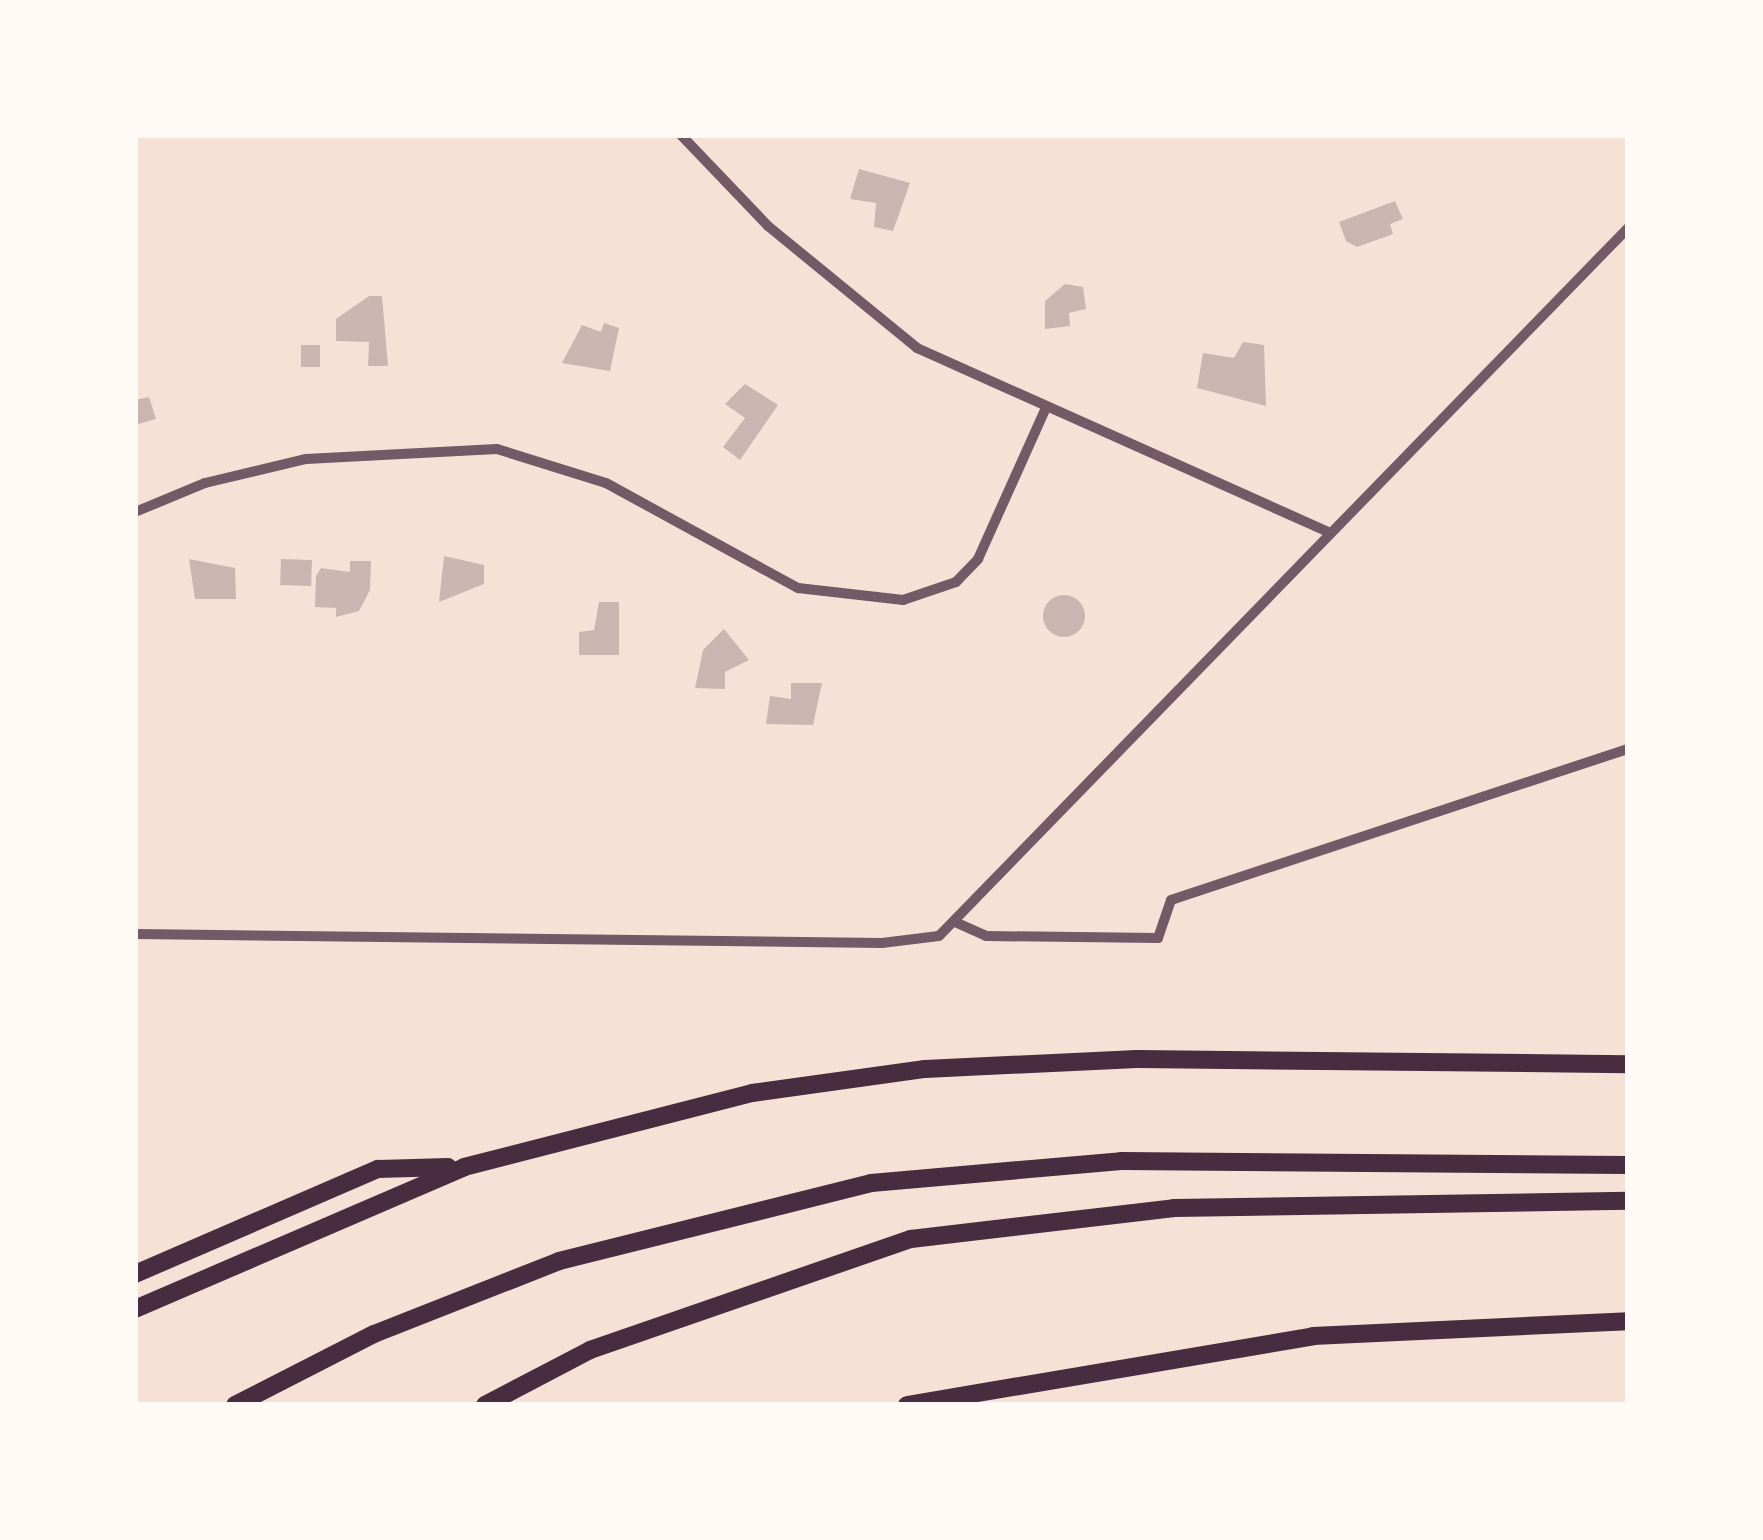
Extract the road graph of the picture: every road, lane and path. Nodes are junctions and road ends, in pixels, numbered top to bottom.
1 (681, 135) edge
2 (1628, 228) edge
3 (1045, 410) junction
4 (135, 512) edge
5 (1331, 532) junction
6 (1628, 749) edge
7 (955, 922) junction
8 (135, 934) edge
9 (1628, 1064) edge
10 (1628, 1165) edge
11 (464, 1167) junction
12 (1628, 1200) edge
13 (135, 1274) edge
14 (135, 1309) edge
15 (1628, 1322) edge
16 (1040, 1380) junction
17 (235, 1405) edge
18 (485, 1405) edge
19 (907, 1405) edge
20 (945, 1405) edge

1 - 3 street
2 - 5 street
3 - 4 street
3 - 5 street
5 - 7 street
6 - 7 street
7 - 8 street
9 - 11 highway
10 - 17 highway
11 - 13 highway
11 - 14 highway
12 - 18 highway
15 - 16 highway
16 - 19 highway
16 - 20 highway

